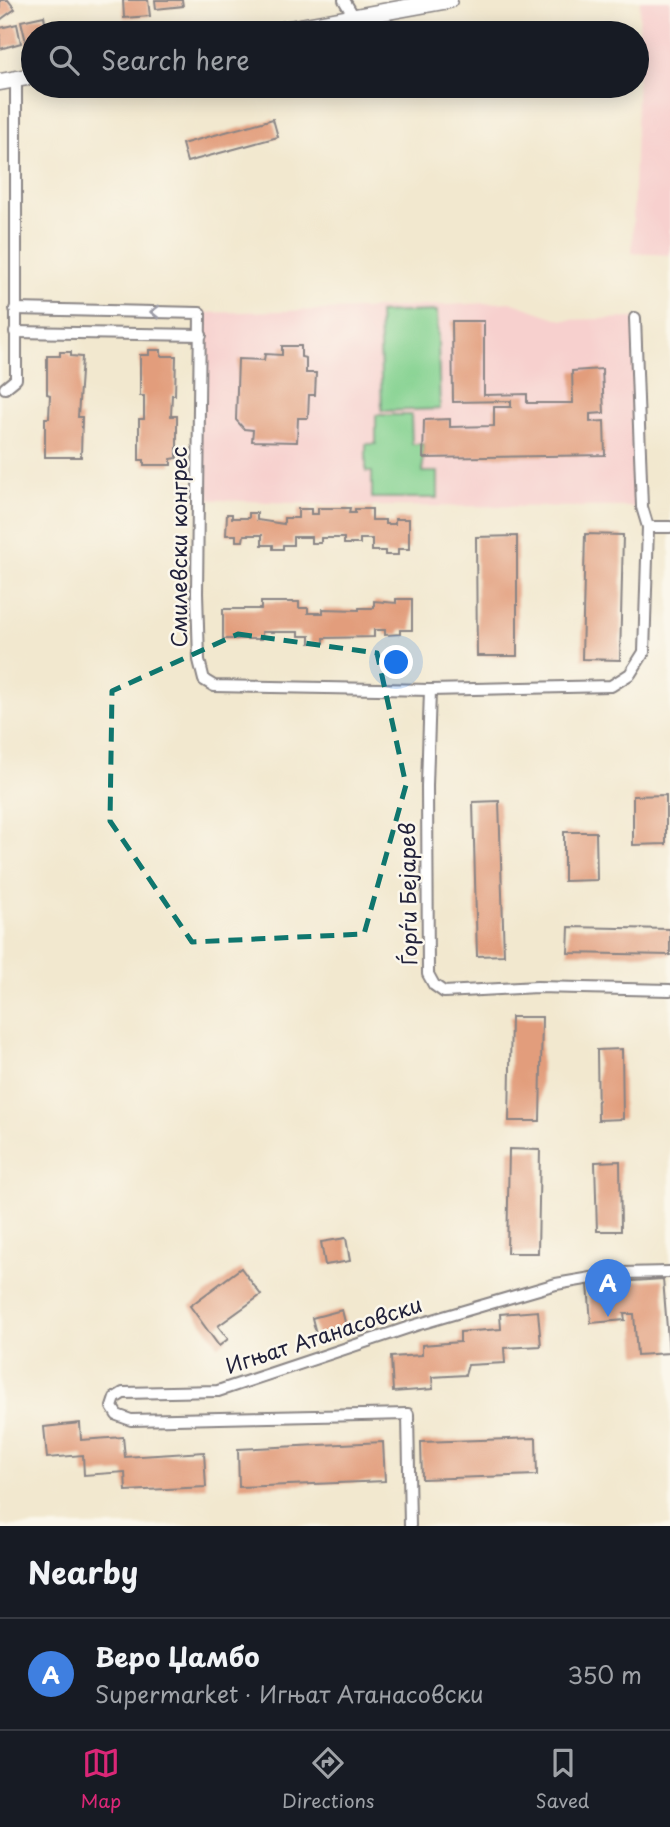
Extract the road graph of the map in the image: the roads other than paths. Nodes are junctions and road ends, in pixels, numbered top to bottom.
1 (344, 0) edge
2 (449, 0) edge
3 (354, 18) junction
4 (337, 21) edge
5 (8, 80) edge
6 (15, 309) junction
7 (635, 318) dead end
8 (15, 332) junction
9 (201, 335) junction
10 (5, 388) dead end
11 (648, 527) junction
12 (670, 527) edge
13 (430, 690) junction
14 (670, 990) edge
15 (670, 1272) edge
16 (410, 1526) edge

1 - 3 street
2 - 3 main road
3 - 4 main road
5 - 6 street
6 - 8 street
9 -> 6 street
7 - 11 street, Смилевски конгрес
8 - 9 street
8 - 10 street
9 - 13 street, Смилевски конгрес
11 - 12 street
11 - 13 street, Смилевски конгрес
13 - 14 street, Ѓорѓи Бејарев
15 - 16 street, Игњат Атанасовски

